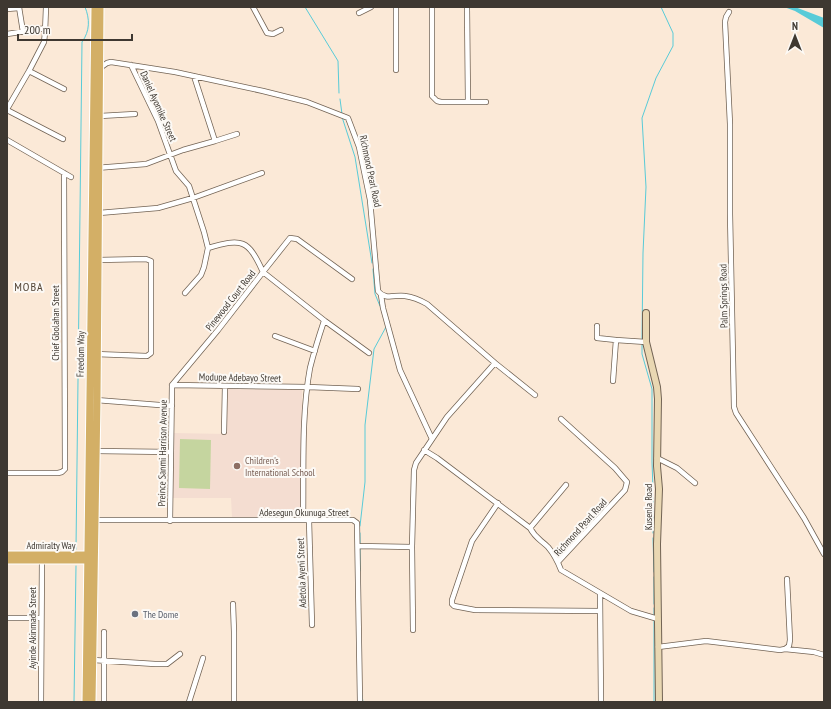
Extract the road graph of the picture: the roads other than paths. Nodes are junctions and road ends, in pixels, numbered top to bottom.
1 (46, 7) edge
2 (95, 7) edge
3 (100, 7) edge
4 (253, 7) edge
5 (370, 7) edge
6 (396, 7) edge
7 (432, 7) edge
8 (467, 7) edge
9 (19, 8) edge
10 (7, 9) edge
11 (729, 12) dead end
12 (359, 13) dead end
13 (46, 28) junction
14 (281, 30) dead end
15 (23, 32) junction
16 (7, 34) edge
17 (131, 65) junction
18 (100, 68) junction
19 (396, 70) dead end
20 (29, 71) junction
21 (194, 76) junction
22 (64, 89) dead end
23 (468, 102) junction
24 (486, 102) dead end
25 (7, 110) edge
26 (135, 114) dead end
27 (100, 116) junction
28 (237, 134) dead end
29 (63, 139) dead end
30 (7, 140) edge
31 (215, 141) junction
32 (170, 156) junction
33 (96, 168) junction
34 (64, 173) junction
35 (262, 173) dead end
36 (71, 176) dead end
37 (193, 198) junction
38 (99, 213) junction
39 (208, 248) junction
40 (98, 260) junction
41 (263, 272) junction
42 (352, 279) dead end
43 (185, 293) dead end
44 (381, 295) junction
45 (646, 313) dead end
46 (324, 321) junction
47 (597, 326) dead end
48 (275, 336) dead end
49 (616, 340) junction
50 (643, 342) junction
51 (314, 351) junction
52 (369, 353) dead end
53 (94, 354) junction
54 (495, 363) junction
55 (613, 380) dead end
56 (172, 385) junction
57 (225, 386) junction
58 (308, 387) junction
59 (358, 389) dead end
60 (534, 395) dead end
61 (93, 400) junction
62 (172, 406) junction
63 (561, 419) dead end
64 (224, 432) dead end
65 (432, 439) junction
66 (424, 450) junction
67 (96, 451) junction
68 (171, 452) junction
69 (657, 458) junction
70 (7, 473) edge
71 (695, 482) dead end
72 (566, 485) dead end
73 (498, 503) junction
74 (95, 520) junction
75 (306, 520) junction
76 (170, 521) junction
77 (530, 528) junction
78 (358, 546) junction
79 (412, 547) junction
80 (824, 554) edge
81 (7, 555) edge
82 (42, 557) junction
83 (91, 557) junction
84 (7, 560) edge
85 (558, 562) junction
86 (787, 579) dead end
87 (600, 594) junction
88 (233, 604) dead end
89 (600, 611) junction
90 (7, 618) edge
91 (41, 618) junction
92 (658, 619) junction
93 (312, 625) dead end
94 (413, 630) dead end
95 (104, 632) dead end
96 (658, 647) junction
97 (785, 649) junction
98 (180, 654) dead end
99 (824, 655) edge
100 (203, 658) dead end
101 (93, 660) junction
102 (105, 660) junction
103 (41, 702) edge
104 (86, 702) edge
105 (92, 702) edge
106 (104, 702) edge
107 (189, 702) edge
108 (234, 702) edge
109 (360, 702) edge
110 (601, 702) edge
111 (658, 702) edge

1 - 13 street
2 - 33 main road, Freedom Way
3 - 18 main road, Freedom Way
4 - 14 street
5 - 12 street
6 - 19 street
7 - 23 street
8 - 23 street
9 - 10 street
9 - 15 street
11 - 80 street, Palm Springs Road
13 - 15 street
13 - 20 street
15 - 16 street
17 - 18 street, Richmond Pearl Road
17 - 21 street, Richmond Pearl Road
17 - 32 street, Daniel Ayomike Street
18 - 27 main road, Freedom Way
20 - 22 street
20 - 25 street
21 - 31 street
21 - 44 street, Richmond Pearl Road
23 - 24 street
25 - 29 street
26 - 27 street
27 - 33 main road, Freedom Way
28 - 31 street
30 - 34 street
31 - 32 street
32 - 33 street
32 - 37 street, Daniel Ayomike Street
33 - 38 main road, Freedom Way
33 - 53 main road, Freedom Way
34 - 36 street
34 - 70 street, Chief Gbolahan Street
35 - 37 street
37 - 38 street
37 - 39 street, Daniel Ayomike Street
38 - 40 main road, Freedom Way
39 - 41 street
39 - 43 street
40 - 53 main road, Freedom Way
40 - 53 street
41 - 42 street
41 - 46 street, Pinewood Court Road
41 - 56 street, Pinewood Court Road
44 - 54 street
44 - 65 street, Richmond Pearl Road
45 - 50 main road, Kusenla Road
46 - 51 street, Adetola Ayeni Street
46 - 52 street, Pinewood Court Road
47 - 49 street
48 - 51 street
49 - 50 street
49 - 55 street
50 - 69 main road, Kusenla Road
51 - 58 street, Adetola Ayeni Street
53 - 61 main road, Freedom Way
54 - 60 street
54 - 65 street
56 - 57 street, Modupe Adebayo Street
56 - 62 street, Preince Sanmi Harrison Avenue
57 - 58 street, Modupe Adebayo Street
57 - 64 street
58 - 59 street, Modupe Adebayo Street
58 - 75 street, Adetola Ayeni Street
61 - 62 street
61 - 67 main road, Freedom Way
61 - 83 main road, Freedom Way
62 - 68 street, Preince Sanmi Harrison Avenue
63 - 85 street, Richmond Pearl Road
65 - 66 street
66 - 73 street
66 - 79 street
67 - 68 street
67 - 74 main road, Freedom Way
68 - 76 street, Preince Sanmi Harrison Avenue
69 - 71 street
69 - 92 main road, Kusenla Road
72 - 77 street
73 - 77 street
73 - 89 street
74 - 76 street, Adesegun Okunuga Street
74 - 83 main road, Freedom Way
75 - 76 street, Adesegun Okunuga Street
75 - 78 street, Adesegun Okunuga Street
75 - 93 street, Adetola Ayeni Street
77 - 85 street
78 - 79 street
78 - 109 street, Adesegun Okunuga Street
79 - 94 street
81 - 82 main road, Admiralty Way
82 - 83 main road, Admiralty Way
82 - 84 main road, Admiralty Way
82 - 91 street, Ayinde Akinmade Street
83 - 101 main road, Freedom Way
83 - 104 main road, Freedom Way
85 - 87 street, Richmond Pearl Road
86 - 97 street
87 - 89 street
87 - 92 street, Richmond Pearl Road
88 - 108 street
89 - 110 street
90 - 91 street
91 - 103 street, Ayinde Akinmade Street
92 - 96 main road, Kusenla Road
95 - 102 street
96 - 97 street
96 - 111 main road, Kusenla Road
97 - 99 street
98 - 102 street
100 - 107 street
101 - 102 street
101 - 105 main road, Freedom Way
102 - 106 street

